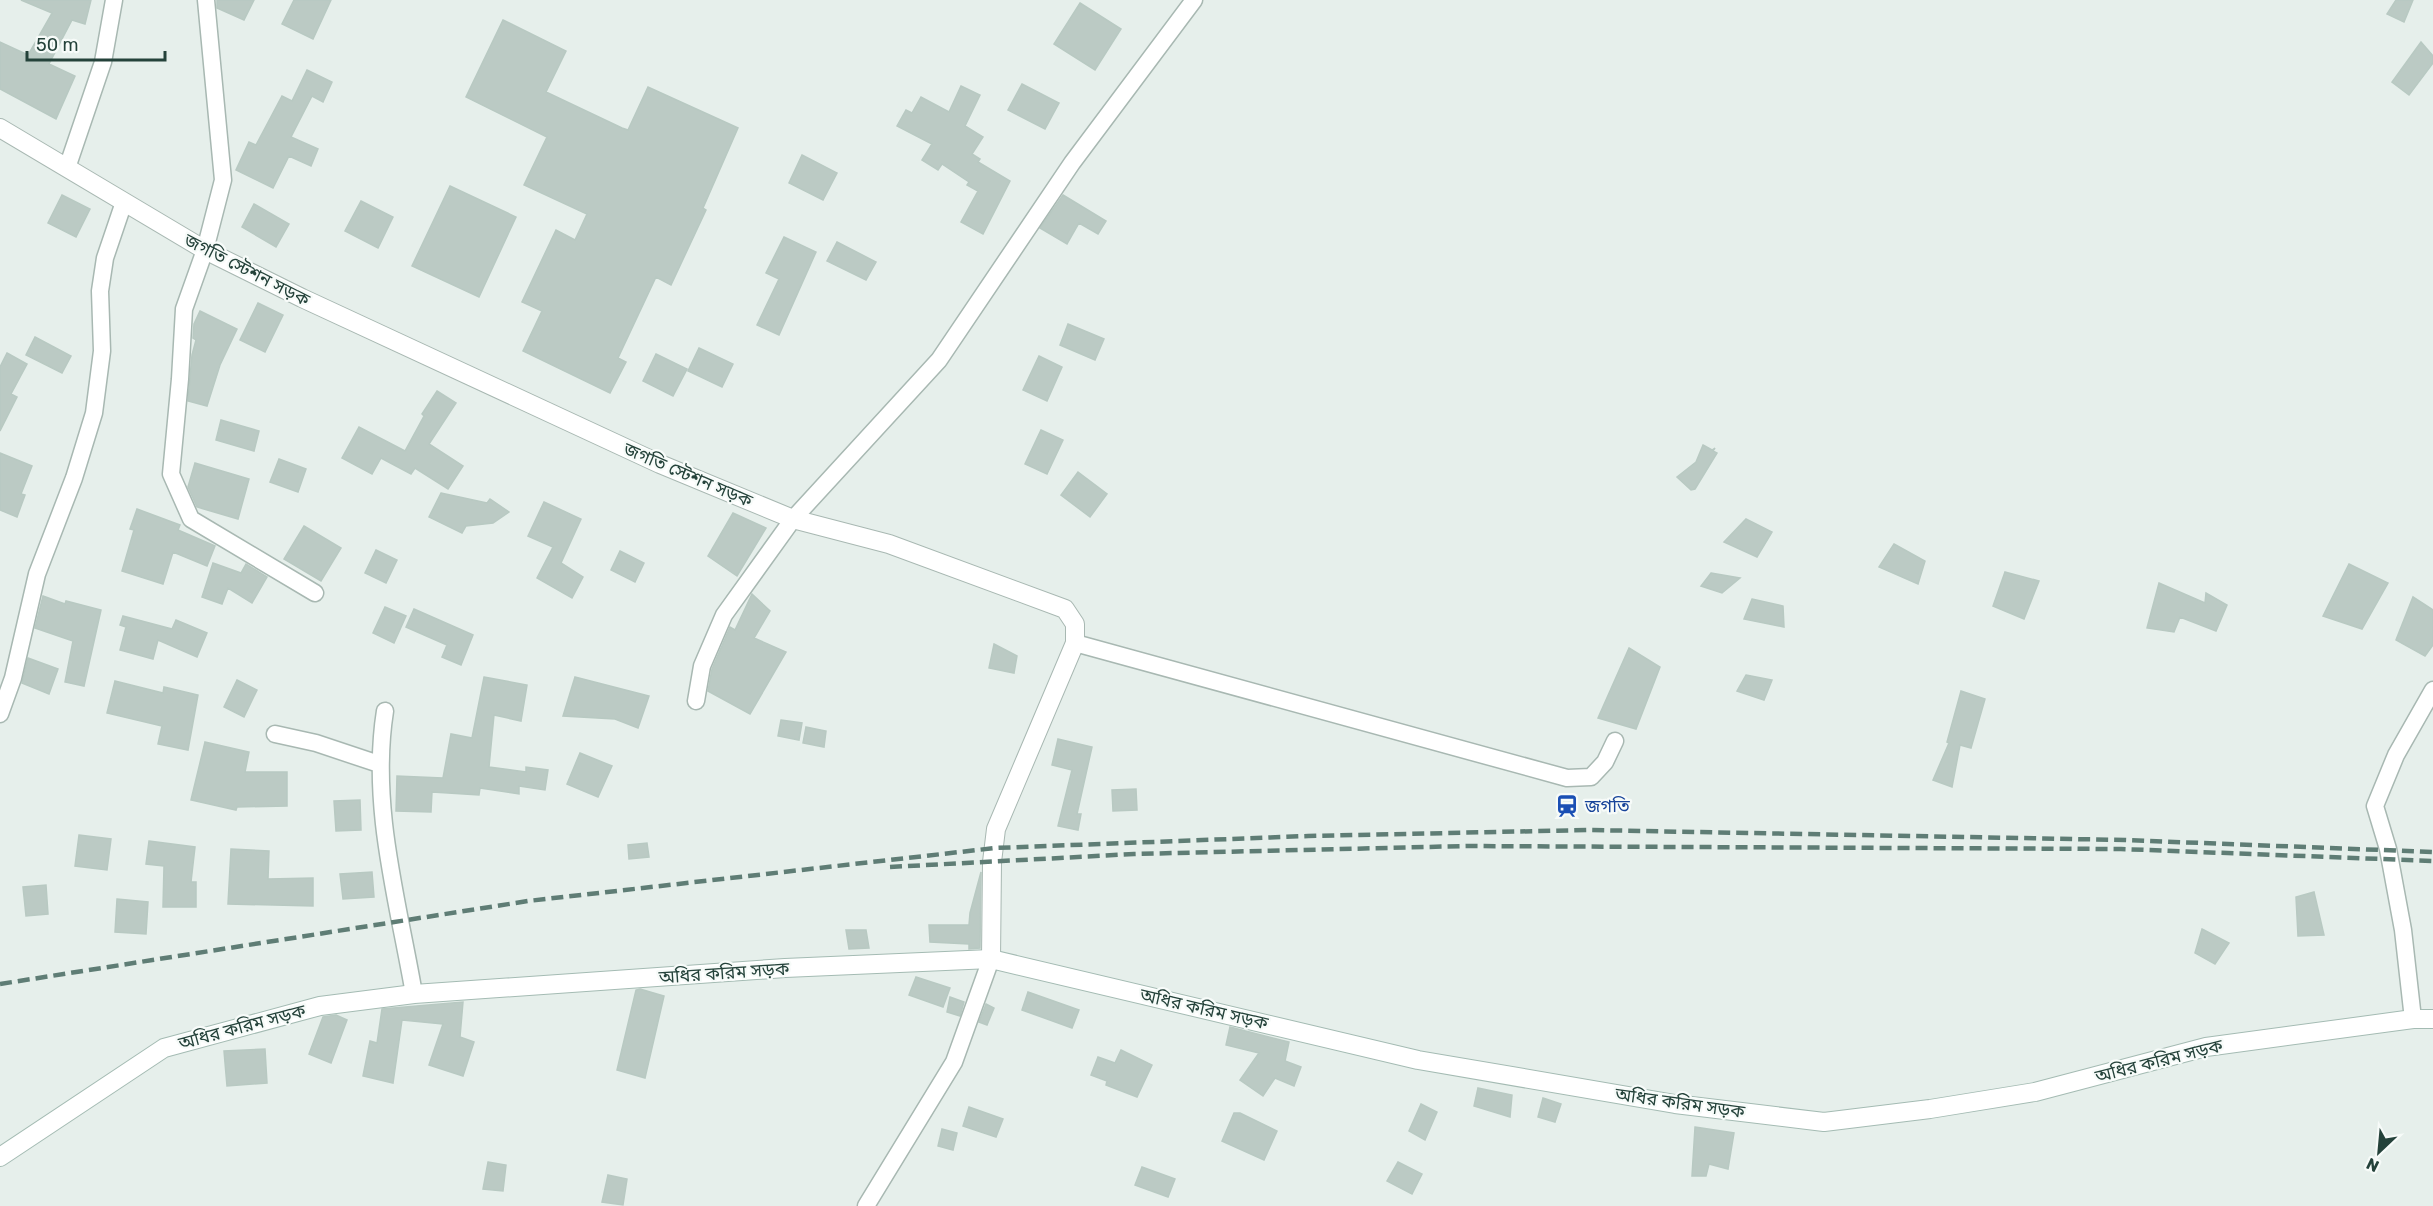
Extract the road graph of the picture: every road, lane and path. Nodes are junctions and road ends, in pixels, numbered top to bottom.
1 (114, 0) edge
2 (206, 0) edge
3 (1194, 0) edge
4 (0, 128) edge
5 (67, 168) junction
6 (123, 202) junction
7 (205, 250) junction
8 (793, 519) junction
9 (315, 593) dead end
10 (1075, 644) junction
11 (2433, 690) edge
12 (696, 701) dead end
13 (385, 711) dead end
14 (0, 714) edge
15 (275, 734) dead end
16 (1615, 741) dead end
17 (379, 764) junction
18 (991, 959) junction
19 (414, 994) junction
20 (2413, 1019) junction
21 (2433, 1019) edge
22 (0, 1157) edge
23 (866, 1206) edge

1 - 5 street
2 - 7 street
3 - 8 street
4 - 5 main road, জগতি স্টেশন সড়ক
5 - 6 main road, জগতি স্টেশন সড়ক
6 - 7 main road, জগতি স্টেশন সড়ক
6 - 14 street
7 - 8 main road, জগতি স্টেশন সড়ক
7 - 9 street
8 - 10 main road, জগতি স্টেশন সড়ক
8 - 12 street
10 - 16 street
10 - 18 main road
11 - 20 street
13 - 17 street
15 - 17 street
17 - 19 street
18 - 19 main road, অধির করিম সড়ক
18 - 20 main road, অধির করিম সড়ক
18 - 23 street
19 - 22 main road, অধির করিম সড়ক
20 - 21 main road, অধির করিম সড়ক

